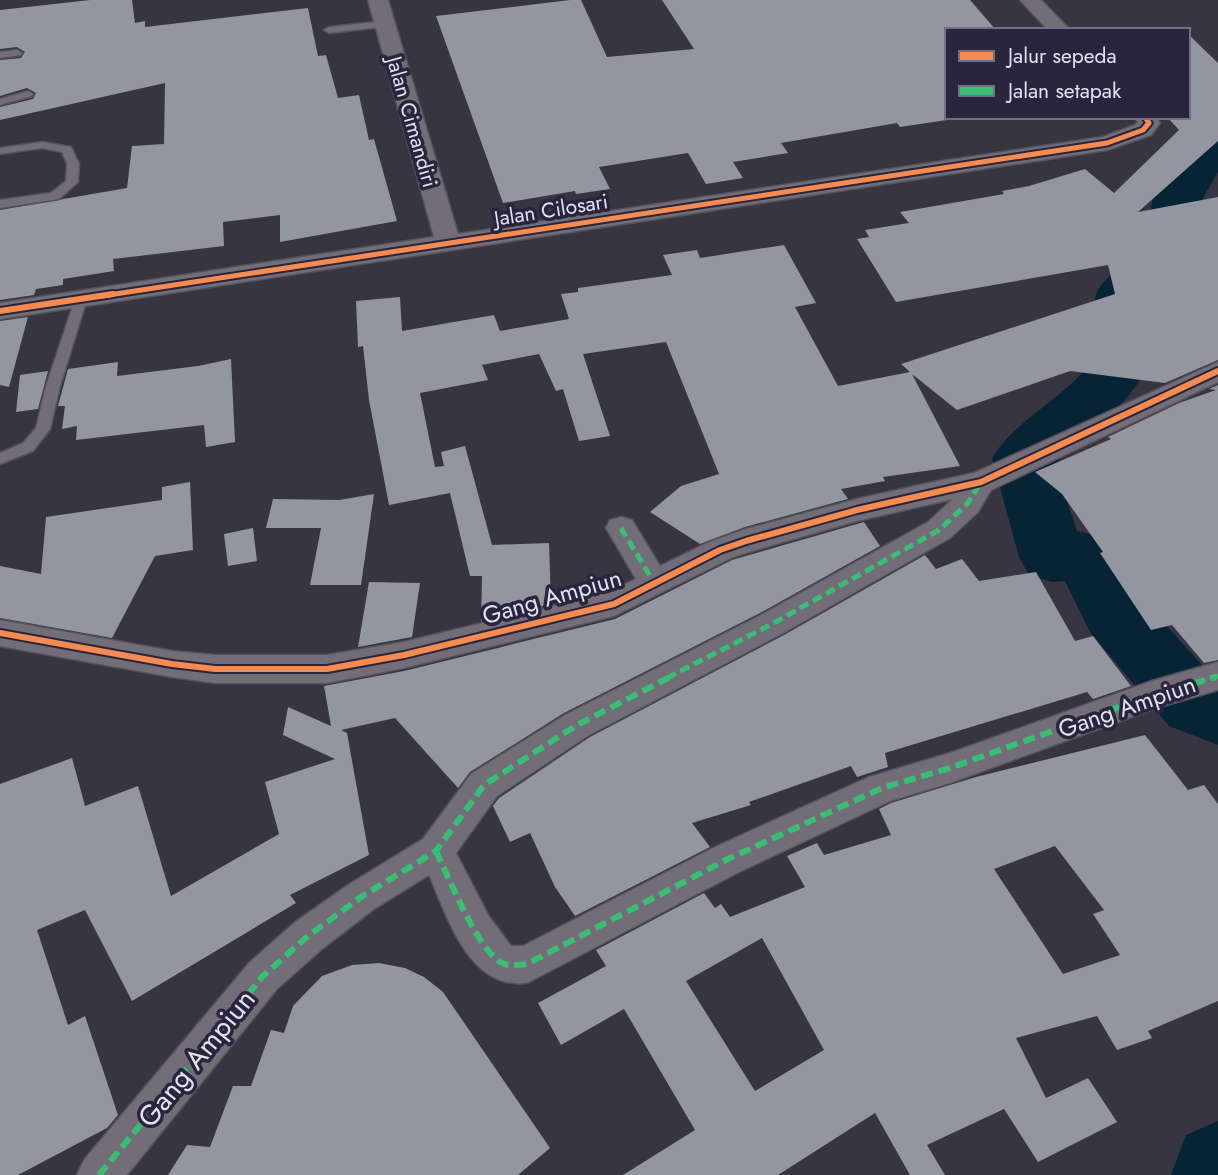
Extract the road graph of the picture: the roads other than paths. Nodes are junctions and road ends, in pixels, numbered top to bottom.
1 (1030, 0) edge
2 (385, 1) edge
3 (385, 24) junction
4 (1058, 28) edge
5 (329, 30) dead end
6 (17, 52) dead end
7 (0, 55) edge
8 (27, 94) dead end
9 (0, 102) edge
10 (1146, 119) edge
11 (0, 151) edge
12 (0, 204) edge
13 (447, 243) junction
14 (81, 299) junction
15 (0, 311) edge
16 (1218, 371) edge
17 (0, 459) edge
18 (992, 478) junction
19 (621, 528) dead end
20 (655, 584) junction
21 (0, 633) edge
22 (1206, 680) edge
23 (436, 851) junction
24 (99, 1175) edge

1 - 4 street
2 - 3 street, Jalan Cimandiri
3 - 5 lane
3 - 13 street, Jalan Cimandiri
6 - 7 lane
8 - 9 lane
10 - 13 street, Jalan Cilosari
11 - 12 lane
13 - 14 street, Jalan Cilosari
14 - 15 street, Jalan Cilosari
14 - 17 lane
16 - 18 street, Gang Ampiun
18 - 20 street, Gang Ampiun
18 - 23 street, Gang Ampiun
19 - 20 street, Gang Ampiun
20 - 21 street, Gang Ampiun
22 - 23 street, Gang Ampiun
23 - 24 street, Gang Ampiun

